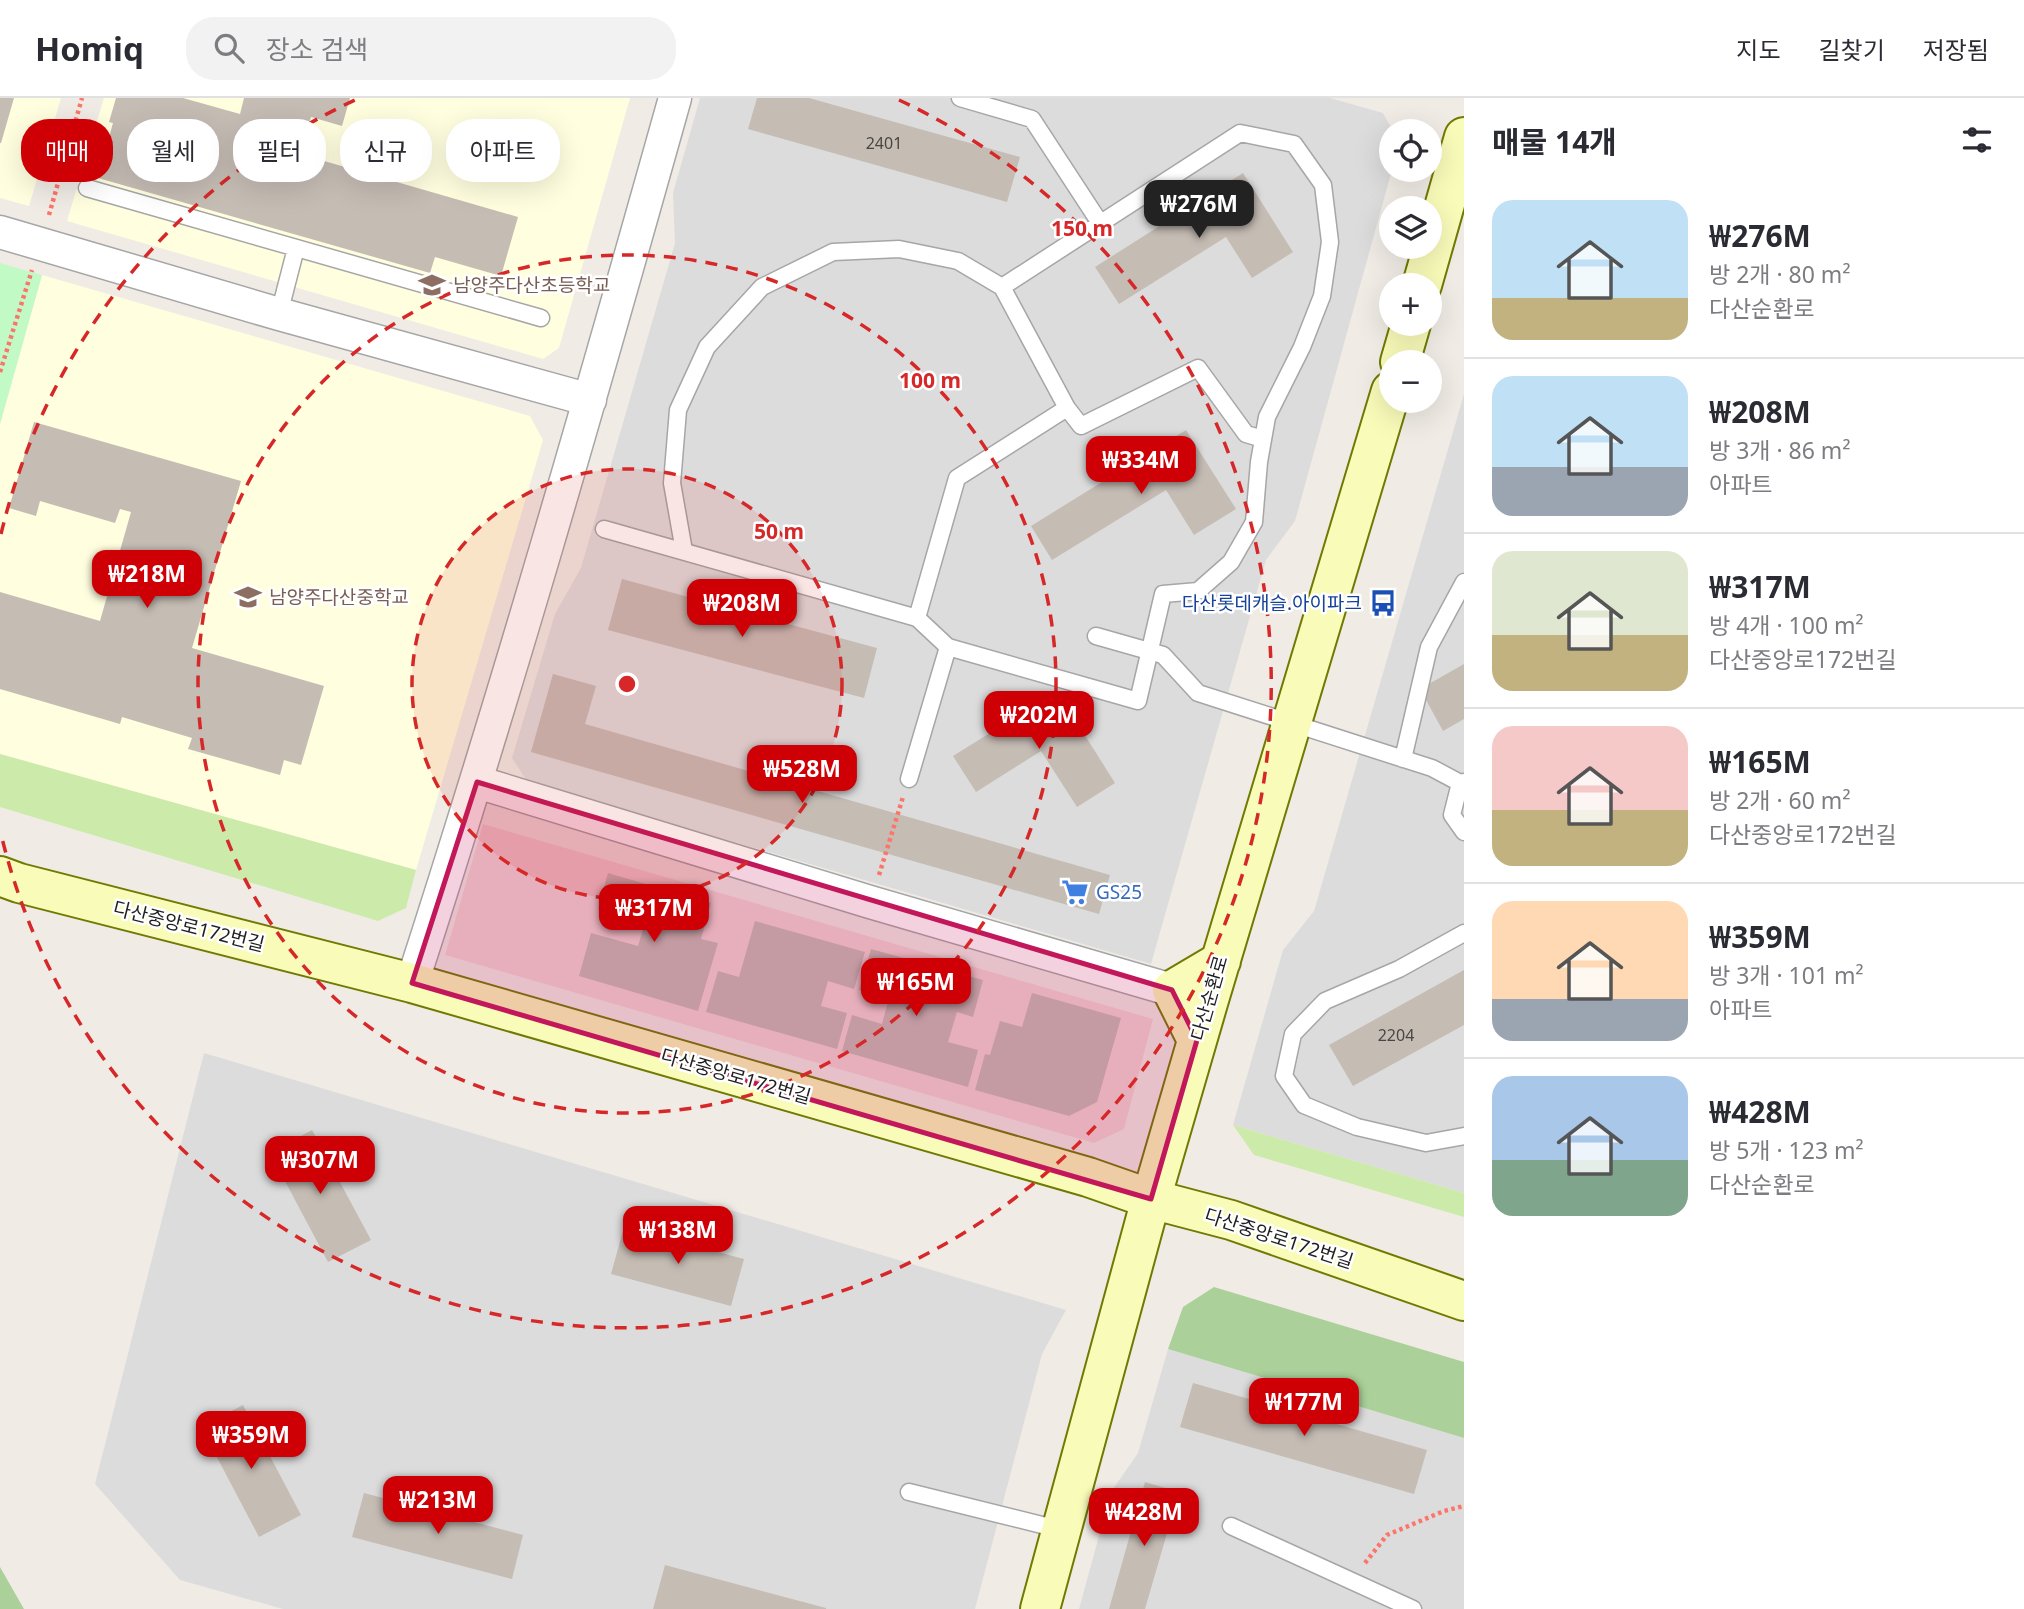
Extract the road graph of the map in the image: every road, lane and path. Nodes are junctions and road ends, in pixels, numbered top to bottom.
1 (675, 98) edge
2 (960, 98) edge
3 (1464, 136) edge
4 (87, 188) dead end
5 (1100, 223) junction
6 (0, 232) edge
7 (296, 248) junction
8 (1425, 273) edge
9 (1002, 287) junction
10 (279, 314) junction
11 (541, 318) dead end
12 (590, 400) junction
13 (1067, 408) junction
14 (1384, 413) edge
15 (1263, 439) junction
16 (604, 529) dead end
17 (684, 551) junction
18 (1464, 582) edge
19 (916, 618) junction
20 (1096, 636) dead end
21 (948, 648) junction
22 (1150, 651) junction
23 (1292, 723) junction
24 (1403, 759) junction
25 (909, 779) joint
26 (477, 782) junction
27 (1463, 783) edge
28 (1464, 832) edge
29 (0, 876) edge
30 (870, 902) junction
31 (1464, 933) edge
32 (1220, 961) junction
33 (412, 983) junction
34 (1172, 990) junction
35 (1197, 1040) junction
36 (1464, 1136) edge
37 (1151, 1199) junction
38 (1464, 1301) edge
39 (909, 1492) dead end
40 (1464, 1506) edge
41 (1231, 1526) dead end
42 (1062, 1530) junction
43 (1350, 1581) junction
44 (1040, 1609) edge
45 (1413, 1609) edge

1 - 12 street
2 - 5 lane
3 - 8 street
4 - 7 lane
5 - 9 lane
5 - 15 lane
6 - 10 street
7 - 10 lane
7 - 11 lane
9 - 13 lane
9 - 17 lane
10 - 12 street
12 - 26 street
13 - 15 lane
13 - 19 lane
14 - 23 street, 다산순환로
15 - 22 lane
16 - 17 lane
17 - 19 lane
18 - 24 lane
19 - 21 lane
20 - 22 lane
21 - 22 lane
21 - 25 lane
22 - 23 lane
23 - 24 lane
23 - 32 street, 다산순환로
24 - 27 lane
25 - 30 path
26 - 30 street
26 - 33 street
27 - 28 lane
29 - 33 street, 다산중앙로172번길
30 - 34 street
31 - 36 lane
32 - 34 street
32 - 35 street, 다산순환로
33 - 37 street, 다산중앙로172번길
34 - 35 street
35 - 37 street, 다산순환로
37 - 38 street, 다산중앙로172번길
37 - 42 street, 다산순환로
39 - 42 lane
40 - 43 path
41 - 43 lane
42 - 44 street, 다산순환로
43 - 45 lane

